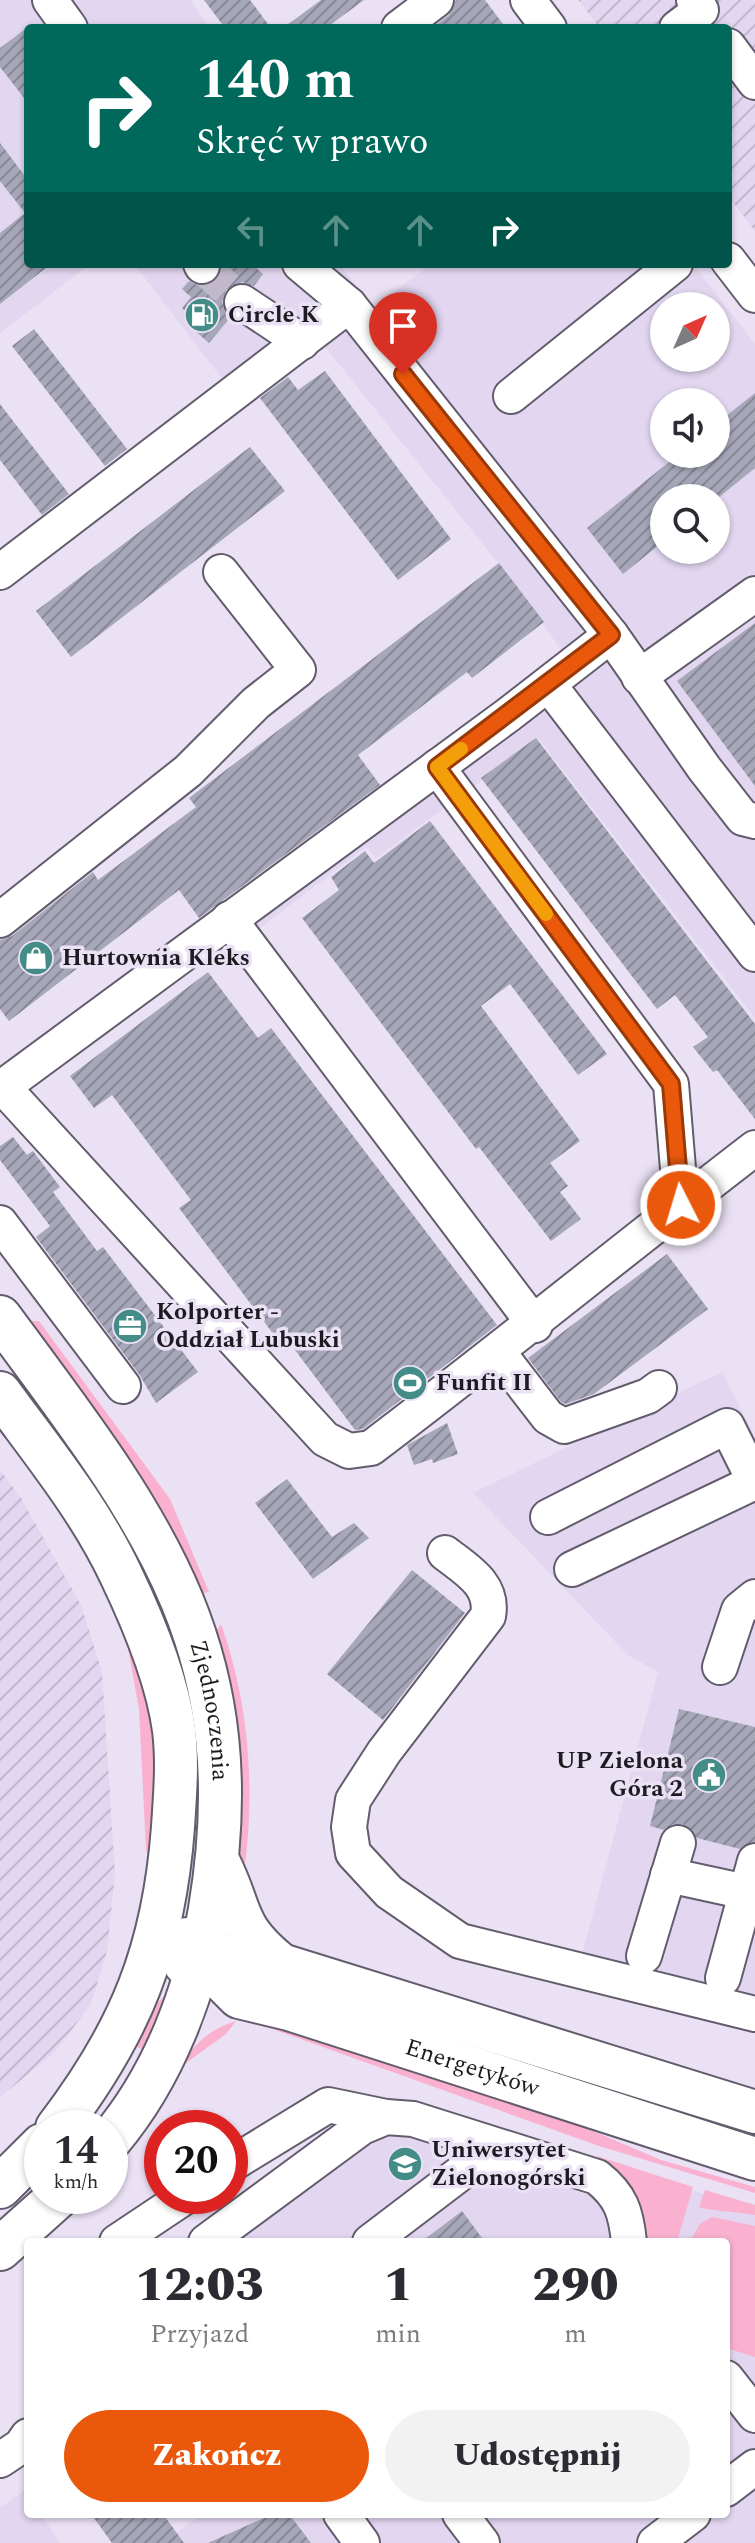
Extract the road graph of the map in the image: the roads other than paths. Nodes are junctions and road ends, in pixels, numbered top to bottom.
1 (50, 0) edge
2 (436, 0) edge
3 (528, 0) edge
4 (67, 24) edge
5 (404, 24) edge
6 (546, 24) edge
7 (732, 51) edge
8 (755, 82) edge
9 (732, 265) edge
10 (305, 268) edge
11 (670, 268) edge
12 (755, 295) edge
13 (242, 302) tunnel mouth
14 (349, 305) junction
15 (302, 342) junction
16 (511, 396) dead end
17 (0, 572) edge
18 (221, 572) dead end
19 (755, 594) edge
20 (611, 635) junction
21 (639, 677) junction
22 (549, 685) junction
23 (437, 767) junction
24 (755, 821) edge
25 (229, 919) junction
26 (0, 920) edge
27 (755, 954) edge
28 (1, 1088) edge
29 (755, 1148) edge
30 (681, 1205) junction
31 (0, 1223) edge
32 (0, 1317) edge
33 (535, 1325) junction
34 (498, 1352) junction
35 (123, 1386) dead end
36 (659, 1388) dead end
37 (0, 1393) edge
38 (755, 1482) edge
39 (548, 1517) dead end
40 (445, 1553) dead end
41 (572, 1569) dead end
42 (755, 1597) edge
43 (720, 1667) dead end
44 (218, 1859) junction
45 (752, 1883) edge
46 (169, 1885) junction
47 (644, 1956) dead end
48 (201, 1959) junction
49 (281, 1965) junction
50 (723, 1978) dead end
51 (239, 1997) junction
52 (130, 2012) junction
53 (755, 2014) edge
54 (170, 2043) junction
55 (71, 2110) edge
56 (128, 2111) edge
57 (755, 2112) edge
58 (386, 2117) junction
59 (248, 2154) edge
60 (533, 2157) junction
61 (755, 2159) edge
62 (24, 2163) edge
63 (0, 2187) edge
64 (39, 2214) edge
65 (159, 2214) edge
66 (123, 2238) edge
67 (211, 2238) edge
68 (375, 2238) edge
69 (629, 2238) edge
70 (0, 2249) edge
71 (730, 2362) edge
72 (755, 2366) edge
73 (730, 2383) edge
74 (755, 2415) edge
75 (24, 2442) edge
76 (0, 2460) edge
77 (755, 2467) edge
78 (730, 2486) edge
79 (344, 2518) edge
80 (463, 2518) edge
81 (688, 2518) edge
82 (362, 2543) edge
83 (482, 2543) edge
84 (655, 2543) edge

1 - 4 street
2 - 5 street
3 - 6 street
7 - 8 street
9 - 12 street
10 - 14 street
11 - 16 street
13 - 15 street
14 - 15 street
14 - 20 street
15 - 17 street
18 - 26 street
19 - 21 street
20 - 21 street
20 - 22 street
21 - 24 street
22 - 23 street
22 - 27 street
23 - 25 street
23 - 30 street
25 - 28 street
25 - 33 street
28 - 34 street
29 - 30 street
30 - 33 street
31 - 35 street
32 - 44 main road, Zjednoczenia
33 - 34 street
34 - 36 street
37 - 46 main road, Zjednoczenia
38 - 39 street
38 - 41 street
40 - 53 street
42 - 43 street
44 - 48 main road, Zjednoczenia
44 - 49 main road
45 - 47 street
45 - 50 street
46 - 48 main road
46 - 52 main road, Zjednoczenia
48 - 49 main road, Energetyków
48 - 51 main road
48 - 52 main road, Energetyków
48 - 54 main road, Zjednoczenia
49 - 57 main road, Energetyków
51 - 54 main road
51 - 61 main road, Energetyków
52 - 55 main road, Zjednoczenia
54 - 56 main road, Zjednoczenia
58 - 59 street
58 - 60 street
58 - 67 street
60 - 68 street
60 - 69 street
62 - 63 main road
64 - 70 main road
65 - 66 street
71 - 72 street
73 - 74 street
75 - 76 street
77 - 78 street
79 - 82 street
80 - 83 street
81 - 84 street

